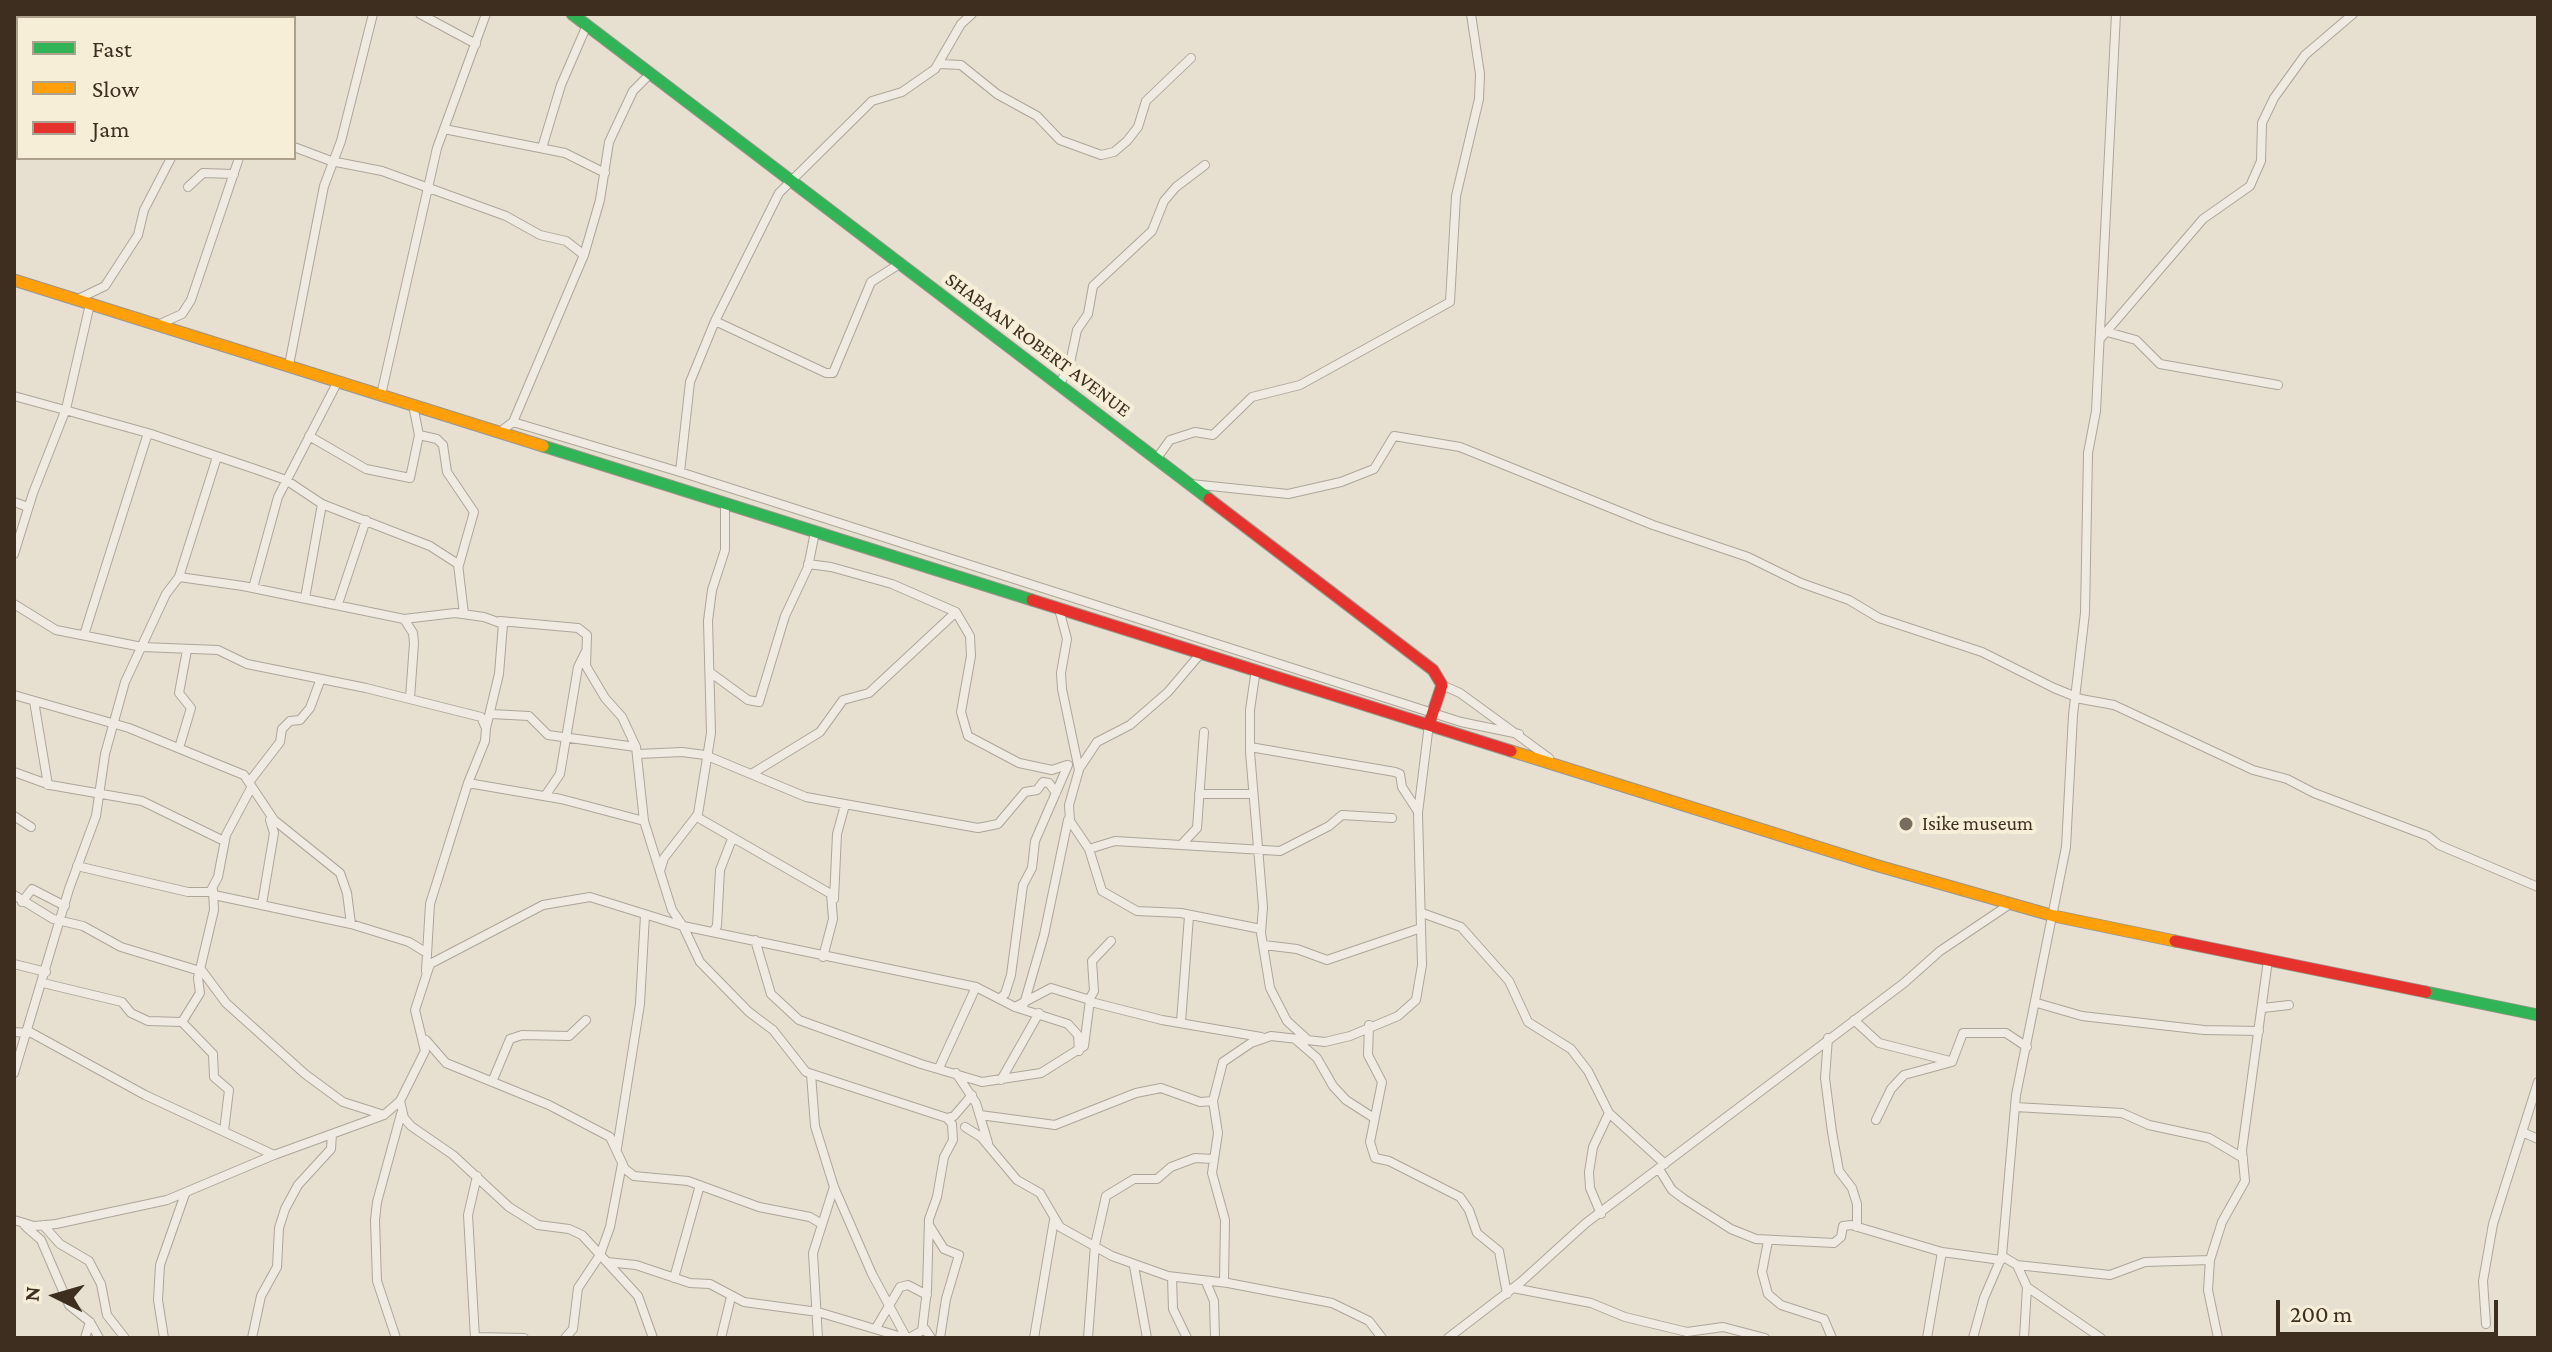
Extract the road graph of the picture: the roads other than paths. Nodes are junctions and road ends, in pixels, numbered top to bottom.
1 (373, 14) edge
2 (420, 14) edge
3 (486, 14) edge
4 (572, 14) edge
5 (972, 14) edge
6 (1471, 14) edge
7 (2116, 14) edge
8 (2353, 14) edge
9 (587, 25) junction
10 (476, 44) junction
11 (1191, 58) dead end
12 (940, 64) junction
13 (651, 73) junction
14 (444, 129) junction
15 (296, 148) edge
16 (542, 148) junction
17 (170, 160) edge
18 (238, 160) edge
19 (331, 161) junction
20 (1205, 165) dead end
21 (605, 173) junction
22 (234, 174) junction
23 (792, 180) junction
24 (188, 187) dead end
25 (427, 188) junction
26 (584, 255) junction
27 (901, 263) junction
28 (14, 280) edge
29 (75, 300) junction
30 (90, 304) junction
31 (715, 321) junction
32 (157, 326) junction
33 (2104, 336) junction
34 (289, 365) junction
35 (337, 383) junction
36 (1060, 384) junction
37 (2278, 385) dead end
38 (381, 395) junction
39 (14, 396) edge
40 (413, 404) junction
41 (66, 409) junction
42 (513, 422) junction
43 (500, 432) junction
44 (148, 433) junction
45 (419, 435) junction
46 (309, 436) junction
47 (217, 457) junction
48 (1157, 458) junction
49 (680, 472) junction
50 (286, 480) junction
51 (1191, 484) junction
52 (14, 502) edge
53 (725, 503) junction
54 (322, 504) junction
55 (28, 507) junction
56 (366, 520) junction
57 (815, 532) junction
58 (14, 554) edge
59 (808, 564) junction
60 (459, 565) junction
61 (179, 577) junction
62 (253, 588) junction
63 (305, 598) junction
64 (14, 604) edge
65 (338, 604) junction
66 (1059, 608) junction
67 (956, 612) junction
68 (464, 614) junction
69 (404, 619) junction
70 (500, 621) junction
71 (84, 635) junction
72 (142, 647) junction
73 (587, 649) junction
74 (187, 650) junction
75 (1201, 653) junction
76 (1256, 669) junction
77 (711, 673) junction
78 (320, 681) junction
79 (1442, 685) junction
80 (14, 695) edge
81 (410, 698) junction
82 (2077, 698) junction
83 (34, 701) junction
84 (491, 714) junction
85 (1430, 718) junction
86 (114, 724) junction
87 (486, 728) junction
88 (1204, 732) dead end
89 (1519, 734) junction
90 (566, 738) junction
91 (1250, 747) junction
92 (179, 748) junction
93 (1075, 749) junction
94 (637, 750) junction
95 (705, 755) junction
96 (1553, 761) junction
97 (1067, 765) junction
98 (1079, 770) junction
99 (14, 772) edge
100 (753, 773) junction
101 (468, 783) junction
102 (250, 784) junction
103 (48, 785) junction
104 (101, 792) junction
105 (1056, 793) junction
106 (1199, 794) junction
107 (1251, 794) junction
108 (545, 796) junction
109 (845, 805) junction
110 (1069, 810) junction
111 (1418, 813) junction
112 (269, 815) junction
113 (14, 816) edge
114 (697, 817) junction
115 (1392, 818) dead end
116 (644, 821) junction
117 (31, 827) dead end
118 (732, 839) junction
119 (224, 841) junction
120 (1183, 843) junction
121 (1089, 849) junction
122 (1256, 849) junction
123 (77, 866) junction
124 (660, 871) junction
125 (2538, 887) edge
126 (213, 892) junction
127 (14, 895) edge
128 (833, 899) junction
129 (22, 902) junction
130 (262, 904) junction
131 (2011, 904) junction
132 (65, 906) junction
133 (1422, 913) junction
134 (645, 915) junction
135 (1189, 916) junction
136 (2054, 916) junction
137 (62, 922) junction
138 (351, 924) junction
139 (683, 926) junction
140 (1421, 928) junction
141 (1261, 929) junction
142 (713, 932) junction
143 (755, 940) junction
144 (1111, 941) dead end
145 (1264, 945) junction
146 (427, 953) junction
147 (823, 957) junction
148 (2268, 960) junction
149 (14, 964) edge
150 (200, 970) junction
151 (46, 972) junction
152 (426, 972) junction
153 (43, 983) junction
154 (976, 987) junction
155 (1000, 998) junction
156 (1090, 1001) junction
157 (2037, 1003) junction
158 (2289, 1005) dead end
159 (1019, 1006) junction
160 (2263, 1008) junction
161 (1039, 1013) junction
162 (2538, 1015) edge
163 (586, 1020) dead end
164 (1854, 1020) junction
165 (182, 1022) junction
166 (1181, 1022) junction
167 (1369, 1025) junction
168 (2259, 1031) junction
169 (14, 1032) edge
170 (28, 1032) junction
171 (423, 1037) junction
172 (1293, 1037) junction
173 (1262, 1038) junction
174 (1828, 1038) junction
175 (1309, 1041) junction
176 (2027, 1047) junction
177 (1079, 1051) junction
178 (1952, 1062) junction
179 (939, 1068) junction
180 (955, 1072) junction
181 (14, 1073) edge
182 (811, 1074) junction
183 (1001, 1080) junction
184 (492, 1082) junction
185 (2538, 1082) edge
186 (972, 1095) junction
187 (400, 1101) junction
188 (1213, 1101) junction
189 (2015, 1107) junction
190 (401, 1112) junction
191 (1609, 1113) junction
192 (384, 1115) junction
193 (980, 1115) junction
194 (947, 1118) junction
195 (1375, 1119) junction
196 (1876, 1120) dead end
197 (965, 1127) dead end
198 (224, 1131) junction
199 (2522, 1132) junction
200 (332, 1134) junction
201 (2538, 1139) edge
202 (988, 1146) junction
203 (617, 1150) junction
204 (274, 1155) junction
205 (2243, 1158) junction
206 (1214, 1159) junction
207 (622, 1164) junction
208 (1662, 1166) junction
209 (477, 1176) junction
210 (700, 1185) junction
211 (834, 1187) junction
212 (185, 1194) junction
213 (1601, 1214) junction
214 (1054, 1219) junction
215 (14, 1220) edge
216 (820, 1223) junction
217 (43, 1225) junction
218 (929, 1225) junction
219 (1857, 1227) junction
220 (1768, 1241) junction
221 (1095, 1245) junction
222 (1942, 1252) junction
223 (603, 1258) junction
224 (2001, 1258) junction
225 (2210, 1260) junction
226 (2017, 1265) junction
227 (1134, 1266) junction
228 (1172, 1277) junction
229 (674, 1278) junction
230 (1206, 1282) junction
231 (1224, 1282) junction
232 (2027, 1287) junction
233 (1510, 1291) junction
234 (927, 1295) junction
235 (731, 1297) junction
236 (888, 1305) junction
237 (818, 1312) junction
238 (90, 1322) junction
239 (2486, 1324) dead end
240 (876, 1328) junction
241 (922, 1331) junction
242 (1718, 1333) edge
243 (1688, 1335) edge
244 (652, 1337) edge
245 (85, 1338) edge
246 (99, 1338) edge
247 (125, 1338) edge
248 (164, 1338) edge
249 (252, 1338) edge
250 (396, 1338) edge
251 (475, 1338) edge
252 (524, 1338) edge
253 (565, 1338) edge
254 (721, 1338) edge
255 (818, 1338) edge
256 (907, 1338) edge
257 (931, 1338) edge
258 (940, 1338) edge
259 (1034, 1338) edge
260 (1088, 1338) edge
261 (1147, 1338) edge
262 (1187, 1338) edge
263 (1215, 1338) edge
264 (1382, 1338) edge
265 (1448, 1338) edge
266 (1765, 1338) edge
267 (1832, 1338) edge
268 (1927, 1338) edge
269 (1973, 1338) edge
270 (2024, 1338) edge
271 (2101, 1338) edge
272 (2218, 1338) edge

1 - 19 street
2 - 10 street
3 - 10 street
4 - 9 main road, SHABAAN ROBERT AVENUE
5 - 12 street
6 - 48 street
7 - 33 street
8 - 33 street
9 - 13 main road, SHABAAN ROBERT AVENUE
9 - 16 street
10 - 14 street
11 - 12 street
12 - 23 street
13 - 21 street
13 - 23 main road, SHABAAN ROBERT AVENUE
14 - 16 street
14 - 25 street
15 - 19 street
16 - 21 street
17 - 29 street
18 - 22 street
19 - 25 street
19 - 34 street
20 - 36 street
21 - 26 street
22 - 24 street
22 - 32 street
23 - 27 main road, SHABAAN ROBERT AVENUE
23 - 31 street
25 - 26 street
25 - 38 street
26 - 42 street
27 - 31 street
27 - 36 main road, SHABAAN ROBERT AVENUE
28 - 29 main road
29 - 30 main road
30 - 32 main road
30 - 41 street
31 - 49 street
32 - 34 main road
33 - 37 street
33 - 82 street
34 - 35 main road
35 - 38 main road
35 - 46 street
36 - 48 main road, SHABAAN ROBERT AVENUE
38 - 40 main road
39 - 41 street
40 - 43 main road
40 - 45 street
41 - 44 street
41 - 55 street
42 - 43 street
42 - 49 street
43 - 53 main road
44 - 47 street
44 - 71 street
45 - 46 street
45 - 60 street
46 - 50 street
47 - 50 street
47 - 61 street
48 - 51 main road, SHABAAN ROBERT AVENUE
49 - 85 street
50 - 54 street
50 - 62 street
51 - 79 main road, SHABAAN ROBERT AVENUE
51 - 82 street
52 - 55 street
53 - 57 main road
53 - 77 street
54 - 56 street
54 - 63 street
55 - 58 street
56 - 60 street
56 - 65 street
57 - 59 street
57 - 66 main road
59 - 67 street
59 - 77 street
60 - 68 street
61 - 62 street
61 - 72 street
62 - 63 street
63 - 65 street
64 - 71 street
65 - 69 street
66 - 75 main road
66 - 93 street
67 - 97 street
67 - 100 street
68 - 69 street
68 - 70 street
69 - 81 street
70 - 73 street
70 - 84 street
71 - 72 street
72 - 74 street
72 - 86 street
73 - 90 street
73 - 94 street
74 - 78 street
74 - 92 street
75 - 76 main road
75 - 98 street
76 - 85 main road
76 - 91 street
77 - 95 street
78 - 81 street
78 - 102 street
79 - 85 main road
79 - 89 street
80 - 83 street
81 - 87 street
82 - 125 street
82 - 136 street
83 - 86 street
83 - 103 street
84 - 87 street
84 - 90 street
85 - 89 street
85 - 96 main road
85 - 111 street
86 - 92 street
86 - 104 street
87 - 101 street
88 - 106 street
89 - 96 street
90 - 94 street
90 - 108 street
91 - 107 street
91 - 111 street
92 - 102 street
93 - 97 street
93 - 98 street
94 - 95 street
94 - 116 street
95 - 100 street
95 - 114 street
96 - 131 main road
97 - 105 street
98 - 110 street
99 - 103 street
100 - 109 street
101 - 108 street
101 - 146 street
102 - 112 street
102 - 119 street
103 - 104 street
104 - 119 street
104 - 123 street
105 - 109 street
105 - 155 street
106 - 107 street
106 - 120 street
107 - 122 street
108 - 116 street
109 - 128 street
110 - 121 street
110 - 159 street
111 - 133 street
112 - 130 street
112 - 138 street
113 - 117 street
114 - 118 street
114 - 124 street
115 - 122 street
116 - 124 street
118 - 128 street
118 - 142 street
119 - 126 street
120 - 121 street
120 - 122 street
121 - 135 street
122 - 141 street
123 - 126 street
123 - 132 street
124 - 139 street
126 - 130 street
126 - 150 street
127 - 129 street
128 - 147 street
129 - 132 street
129 - 137 street
130 - 138 street
131 - 136 main road
131 - 164 street
132 - 137 street
133 - 140 street
133 - 191 street
134 - 139 street
134 - 152 street
134 - 203 street
135 - 141 street
135 - 166 street
136 - 148 main road
136 - 157 street
137 - 150 street
137 - 151 street
138 - 146 street
139 - 142 street
139 - 182 street
140 - 145 street
140 - 167 street
141 - 145 street
142 - 143 street
143 - 147 street
143 - 179 street
144 - 156 street
145 - 175 street
146 - 152 street
147 - 154 street
148 - 160 street
148 - 162 main road
149 - 151 street
150 - 165 street
150 - 192 street
151 - 153 street
152 - 171 street
153 - 165 street
153 - 170 street
154 - 155 street
154 - 179 street
155 - 159 street
156 - 159 street
156 - 166 street
156 - 177 street
157 - 168 street
157 - 176 street
158 - 160 street
159 - 161 street
160 - 168 street
161 - 177 street
161 - 183 street
163 - 184 street
164 - 174 street
164 - 178 street
165 - 198 street
166 - 173 street
167 - 175 street
167 - 195 street
168 - 205 street
169 - 170 street
170 - 181 street
170 - 198 street
171 - 184 street
171 - 187 street
172 - 173 street
172 - 175 street
172 - 195 street
173 - 188 street
174 - 208 street
174 - 219 street
176 - 178 street
176 - 189 street
177 - 183 street
178 - 196 street
179 - 180 street
180 - 183 street
180 - 186 street
182 - 194 street
182 - 211 street
184 - 203 street
185 - 199 street
186 - 193 street
186 - 194 street
187 - 190 street
187 - 192 street
188 - 193 street
188 - 206 street
189 - 205 street
189 - 224 street
190 - 209 street
190 - 250 street
191 - 208 street
191 - 213 street
192 - 200 street
193 - 202 street
194 - 218 street
195 - 233 street
197 - 202 street
198 - 204 street
199 - 201 street
199 - 239 street
200 - 204 street
200 - 249 street
202 - 214 street
203 - 207 street
204 - 212 street
205 - 225 street
206 - 221 street
206 - 231 street
207 - 210 street
207 - 223 street
208 - 213 street
208 - 220 street
209 - 223 street
209 - 251 street
210 - 216 street
210 - 229 street
211 - 216 street
211 - 236 street
212 - 217 street
212 - 248 street
213 - 233 street
214 - 221 street
214 - 259 street
215 - 217 street
215 - 238 street
216 - 237 street
217 - 247 street
218 - 234 street
218 - 258 street
219 - 220 street
219 - 222 street
220 - 267 street
221 - 227 street
221 - 260 street
222 - 224 street
222 - 268 street
223 - 229 street
223 - 244 street
223 - 253 street
224 - 226 street
224 - 269 street
225 - 226 street
225 - 272 street
226 - 232 street
227 - 228 street
227 - 261 street
228 - 230 street
228 - 262 street
229 - 235 street
230 - 231 street
230 - 263 street
231 - 264 street
232 - 270 street
232 - 271 street
233 - 243 street
233 - 265 street
234 - 236 street
234 - 241 street
235 - 237 street
235 - 254 street
236 - 240 street
236 - 256 street
237 - 240 street
237 - 255 street
238 - 245 street
238 - 246 street
240 - 256 street
241 - 256 street
241 - 257 street
242 - 243 street
242 - 266 street
251 - 252 street

